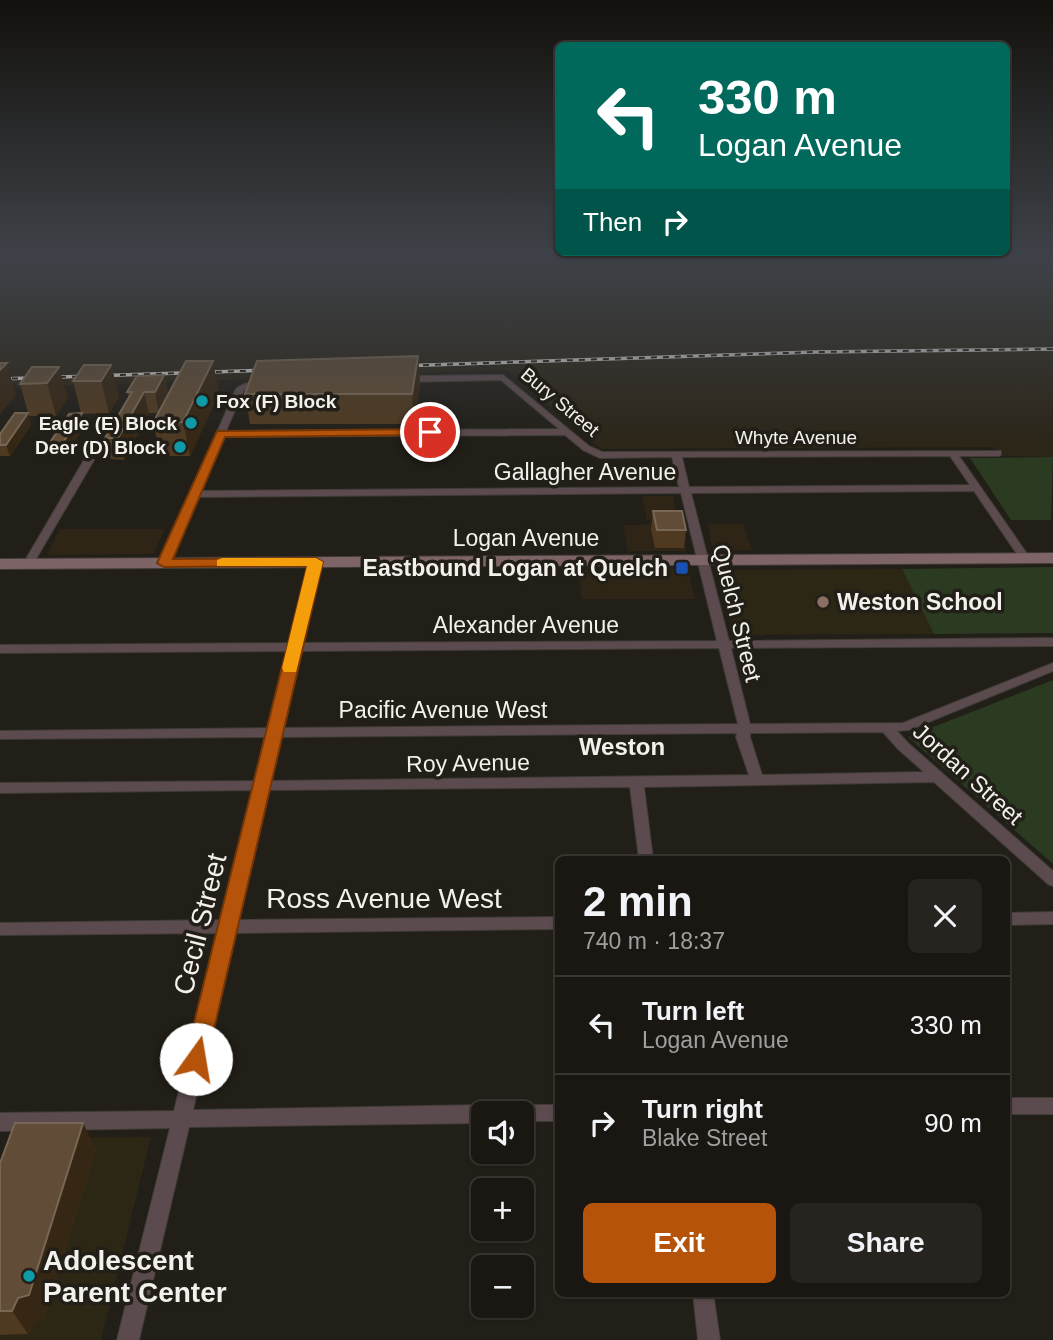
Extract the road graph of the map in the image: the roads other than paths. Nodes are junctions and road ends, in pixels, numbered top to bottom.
1 (394, 379) edge
2 (271, 385) edge
3 (244, 386) joint
4 (567, 432) junction
5 (221, 434) junction
6 (595, 453) joint
7 (998, 453) dead end
8 (676, 454) junction
9 (953, 454) junction
10 (89, 460) dead end
11 (976, 488) junction
12 (685, 490) junction
13 (194, 494) junction
14 (1025, 558) junction
15 (1053, 558) edge
16 (703, 560) junction
17 (316, 562) junction
18 (164, 563) junction
19 (0, 564) edge
20 (28, 564) junction
21 (1053, 642) edge
22 (724, 644) junction
23 (295, 648) junction
24 (0, 649) edge
25 (1053, 667) edge
26 (886, 727) junction
27 (745, 728) junction
28 (275, 732) junction
29 (0, 735) edge
30 (937, 776) junction
31 (757, 780) junction
32 (636, 782) junction
33 (262, 786) junction
34 (0, 788) edge
35 (646, 856) edge
36 (1053, 880) edge
37 (1053, 918) edge
38 (1010, 919) edge
39 (555, 923) edge
40 (229, 926) junction
41 (0, 929) edge
42 (1010, 1106) edge
43 (1053, 1106) edge
44 (555, 1112) edge
45 (534, 1113) edge
46 (471, 1114) edge
47 (181, 1121) junction
48 (0, 1122) edge
49 (704, 1297) edge
50 (128, 1340) edge
51 (709, 1340) edge

1 - 4 street, Bury Street
2 - 3 street
3 - 5 street
4 - 5 street
4 - 6 street, Bury Street
5 - 13 street
6 - 8 street, Whyte Avenue
7 - 9 street, Whyte Avenue
8 - 9 street, Whyte Avenue
8 - 12 street, Quelch Street
9 - 11 street
10 - 20 street
11 - 12 street, Gallagher Avenue
11 - 14 street
12 - 13 street, Gallagher Avenue
12 - 16 street, Quelch Street
13 - 18 street
14 - 15 main road, Logan Avenue
14 - 16 main road, Logan Avenue
16 - 17 main road, Logan Avenue
16 - 22 street, Quelch Street
17 - 18 main road, Logan Avenue
17 - 23 street, Cecil Street
18 - 20 main road, Logan Avenue
19 - 20 main road, Logan Avenue
21 - 22 street, Alexander Avenue
22 - 23 street, Alexander Avenue
22 - 27 street, Quelch Street
23 - 24 street, Alexander Avenue
23 - 28 street, Cecil Street
25 - 26 street, Pacific Avenue West
26 - 27 street, Pacific Avenue West
26 - 30 street, Jordan Street
27 - 28 street, Pacific Avenue West
27 - 31 street, Quelch Street
28 - 29 street, Pacific Avenue West
28 - 33 street, Cecil Street
30 - 31 street, Roy Avenue
30 - 36 street, Jordan Street
31 - 32 street, Roy Avenue
32 - 33 street, Roy Avenue
32 - 35 street
33 - 34 street, Roy Avenue
33 - 40 street, Cecil Street
37 - 38 street
39 - 40 street, Ross Avenue West
40 - 41 street, Ross Avenue West
40 - 47 street, Cecil Street
42 - 43 street
44 - 45 street
46 - 47 street
47 - 48 street
47 - 50 street, Cecil Street
49 - 51 street

